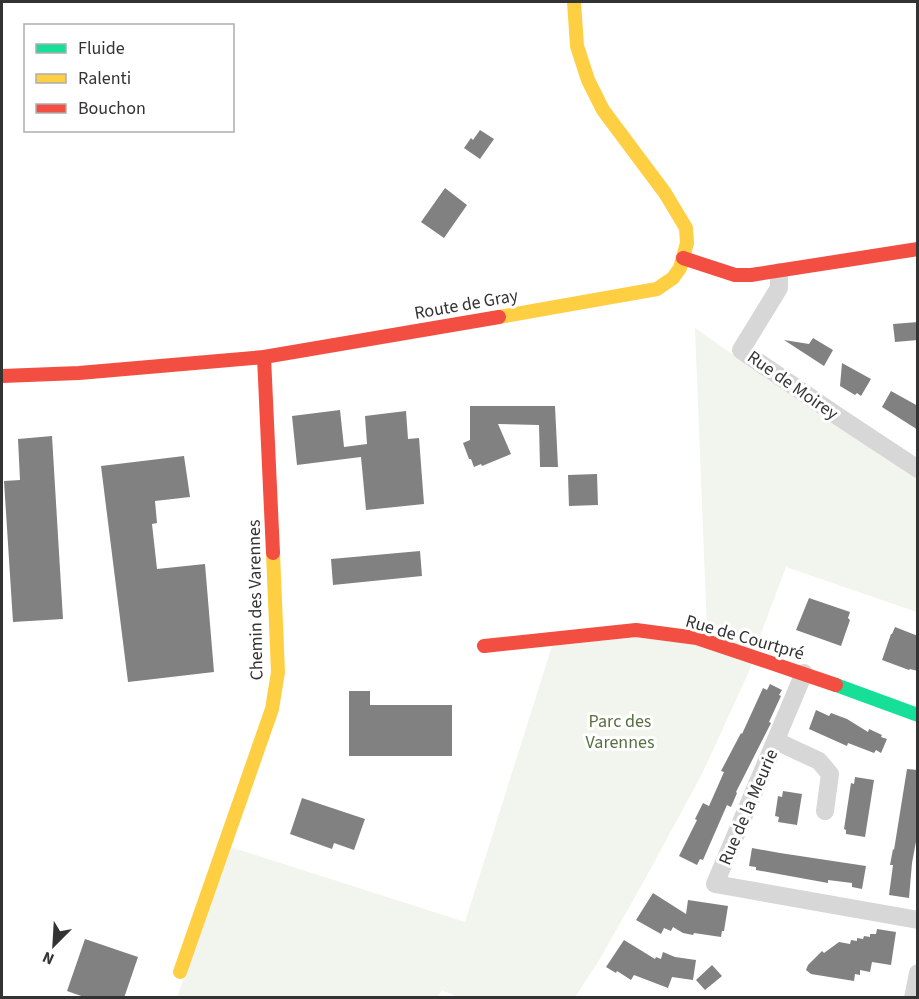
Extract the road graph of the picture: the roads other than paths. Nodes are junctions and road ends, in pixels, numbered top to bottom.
1 (574, 2) edge
2 (918, 249) edge
3 (683, 258) junction
4 (779, 272) junction
5 (264, 357) junction
6 (2, 376) edge
7 (918, 469) edge
8 (484, 646) dead end
9 (804, 673) junction
10 (918, 715) edge
11 (776, 741) junction
12 (825, 811) dead end
13 (918, 920) edge
14 (180, 972) dead end
15 (918, 973) edge
16 (913, 998) edge

1 - 3 street
2 - 4 street
3 - 4 street
3 - 5 street, Route de Gray
4 - 7 street, Rue de Moirey
5 - 6 street, Route de Gray
5 - 14 street, Chemin des Varennes
8 - 9 street, Rue de Courtpré
9 - 10 street, Rue de Courtpré
9 - 11 street, Rue de la Meurie
11 - 12 street
11 - 13 street, Rue de la Meurie
15 - 16 street

